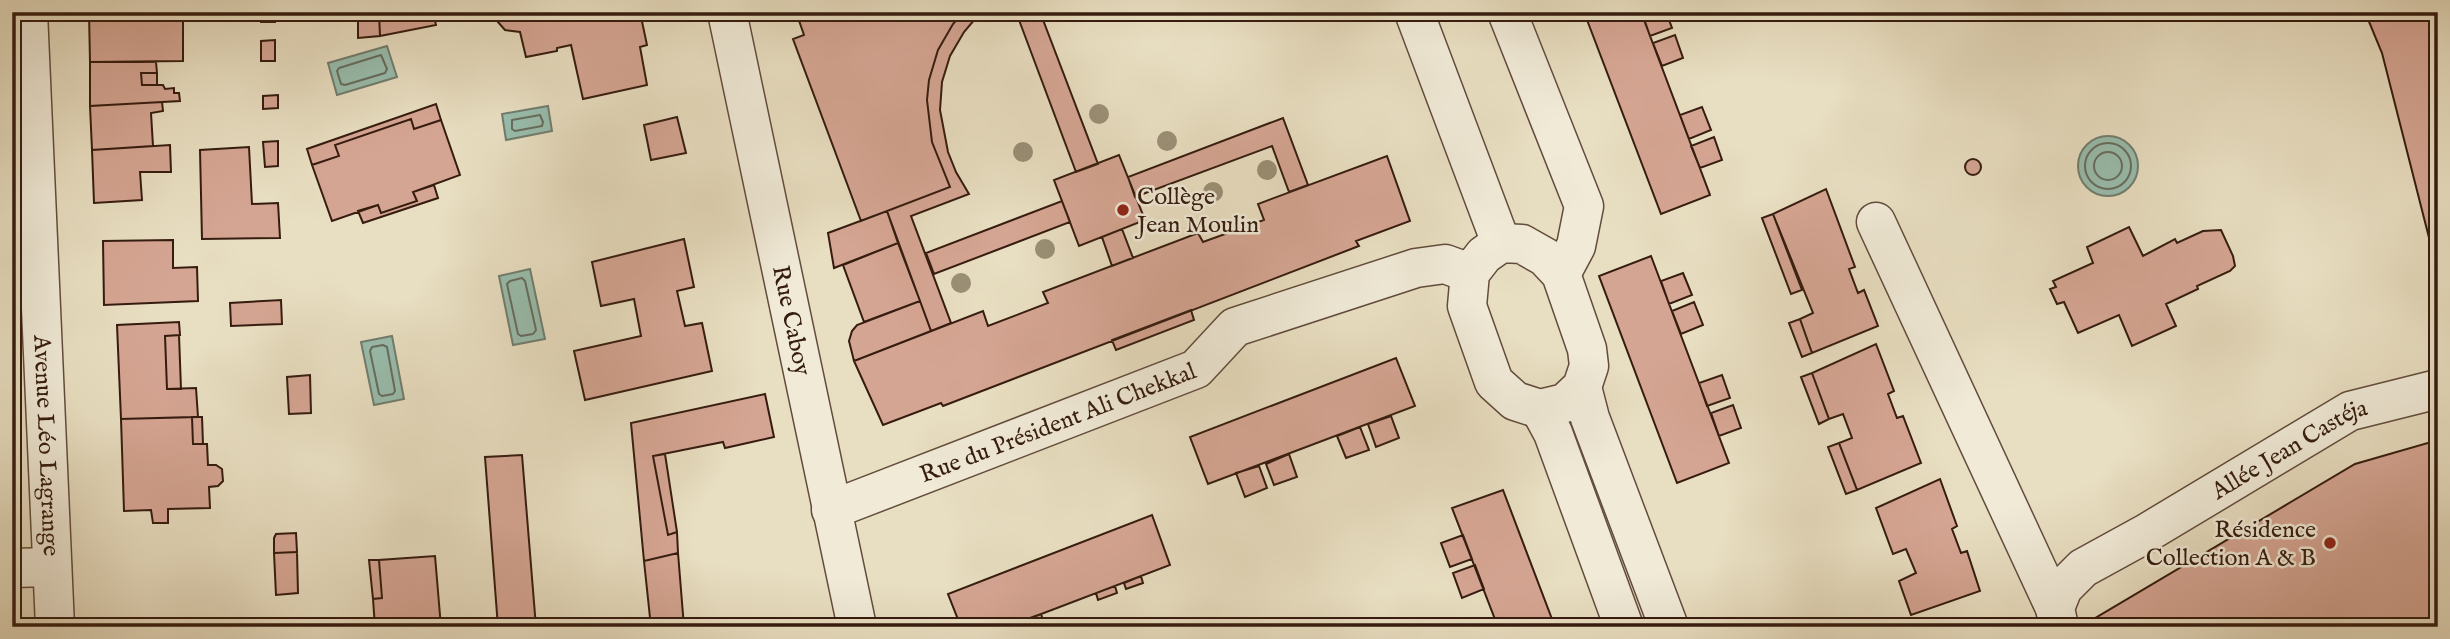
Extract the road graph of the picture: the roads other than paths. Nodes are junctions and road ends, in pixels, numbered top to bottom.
1 (28, 12) edge
2 (727, 12) edge
3 (1507, 12) edge
4 (1426, 15) edge
5 (1876, 222) dead end
6 (1501, 243) junction
7 (1469, 273) junction
8 (1561, 274) junction
9 (1582, 387) junction
10 (2438, 389) edge
11 (1540, 409) junction
12 (831, 510) junction
13 (52, 566) junction
14 (12, 568) edge
15 (2057, 617) edge
16 (55, 627) edge
17 (858, 627) edge
18 (1624, 627) edge
19 (1669, 627) edge

1 - 13 street, Avenue Léo Lagrange
2 - 12 street, Rue Caboy
3 - 8 street
4 - 6 street
5 - 15 street, Allée Jean Castéja
6 - 7 street
6 - 8 street
7 - 11 street
7 - 12 street, Rue du Président Ali Chekkal
8 - 9 street
9 - 11 street
9 - 19 street
10 - 15 street, Allée Jean Castéja
11 - 18 street
12 - 17 street, Rue Caboy
13 - 14 street
13 - 16 street, Avenue Léo Lagrange

